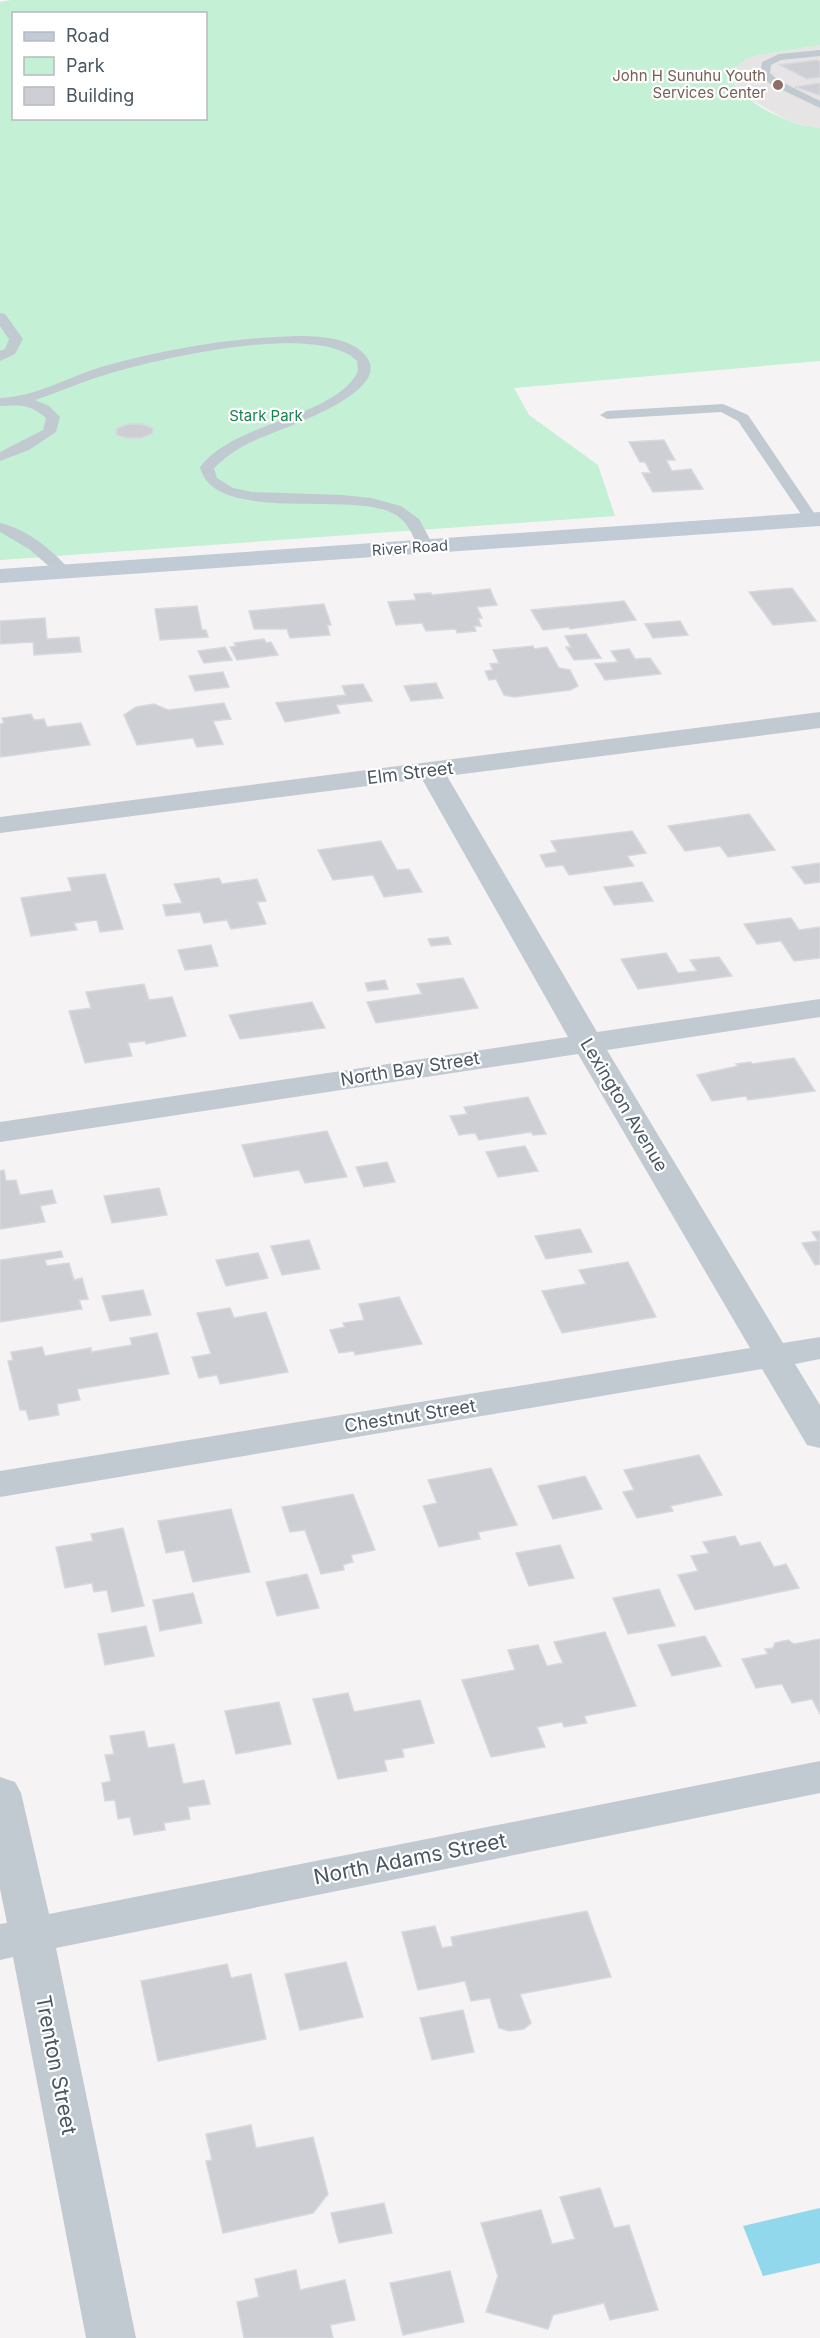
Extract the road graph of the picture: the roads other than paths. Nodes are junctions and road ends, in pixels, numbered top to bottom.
1 (820, 53) edge
2 (820, 105) edge
3 (3, 324) edge
4 (0, 357) edge
5 (23, 400) junction
6 (0, 402) edge
7 (607, 415) dead end
8 (0, 457) edge
9 (816, 519) edge
10 (0, 527) edge
11 (426, 547) junction
12 (64, 572) junction
13 (0, 576) edge
14 (820, 720) edge
15 (431, 771) junction
16 (0, 825) edge
17 (820, 1008) edge
18 (586, 1041) junction
19 (0, 1132) edge
20 (820, 1348) edge
21 (772, 1356) junction
22 (820, 1436) edge
23 (0, 1484) edge
24 (820, 1777) edge
25 (0, 1793) edge
26 (15, 1939) edge
27 (111, 2338) edge

1 - 2 lane
3 - 4 lane
5 - 6 lane
5 - 8 lane
5 - 11 lane
7 - 9 lane
9 - 11 street, River Road
10 - 12 lane
11 - 12 street, River Road
12 - 13 street, River Road
14 - 15 street, Elm Street
15 - 16 street, Elm Street
15 - 18 street, Lexington Avenue
17 - 18 street, North Bay Street
18 - 19 street, North Bay Street
18 - 21 street, Lexington Avenue
20 - 21 street, Chestnut Street
21 - 22 street, Lexington Avenue
21 - 23 street, Chestnut Street
24 - 26 street, North Adams Street
25 - 26 street, Trenton Street
26 - 27 street, Trenton Street

